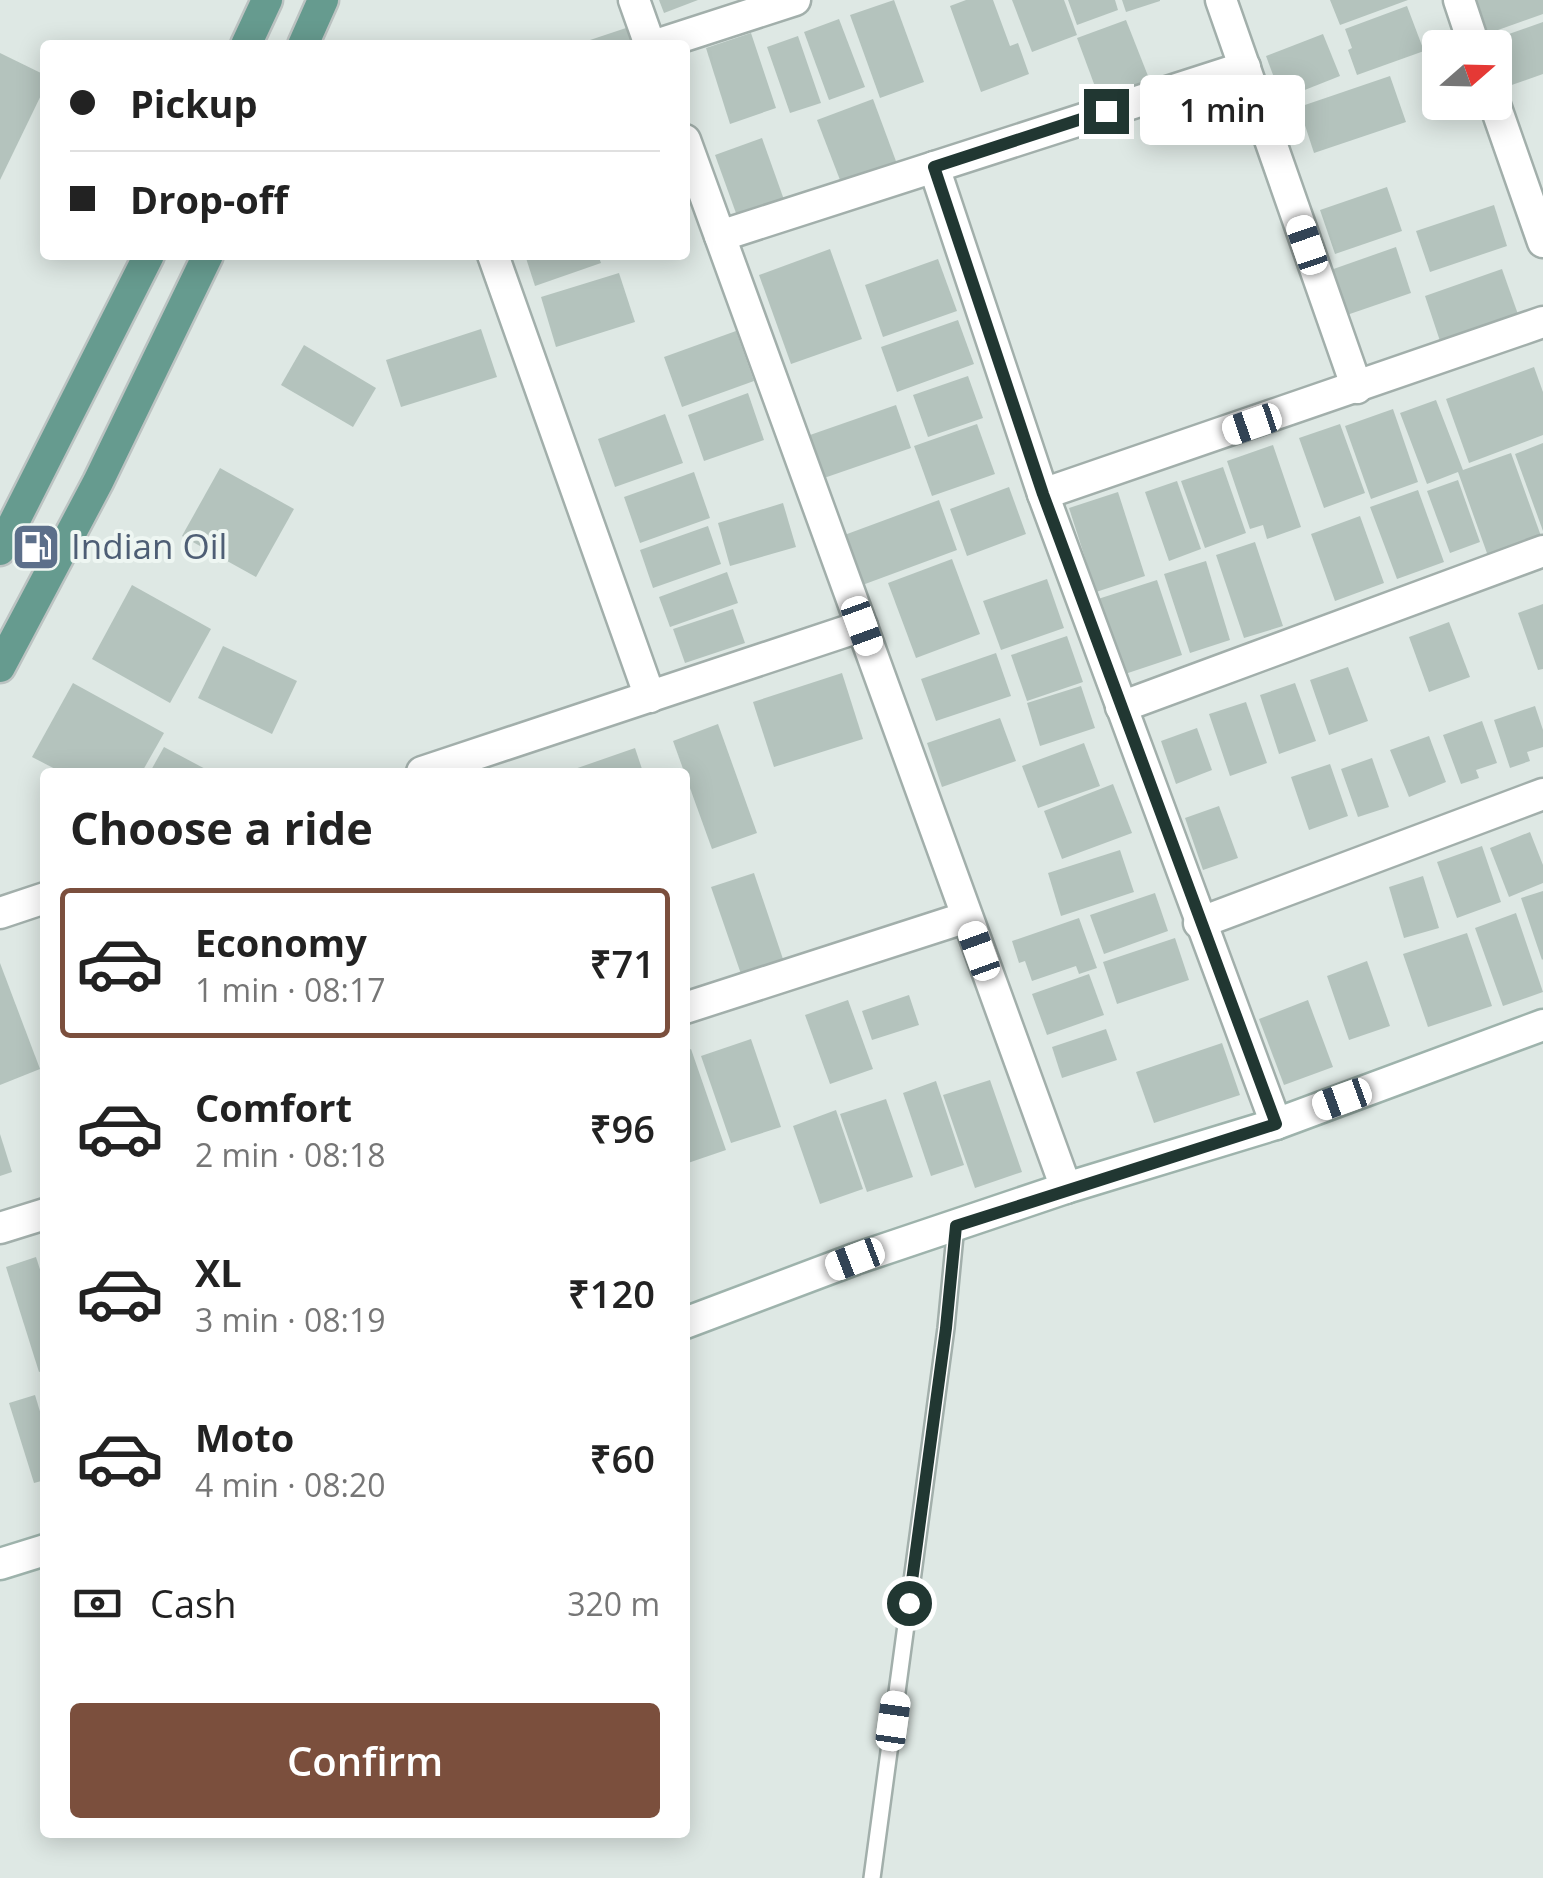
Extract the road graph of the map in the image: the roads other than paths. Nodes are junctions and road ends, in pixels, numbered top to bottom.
1 (267, 0) edge
2 (323, 0) edge
3 (634, 0) edge
4 (795, 0) edge
5 (1221, 0) edge
6 (1458, 0) edge
7 (1469, 30) edge
8 (248, 40) edge
9 (311, 40) edge
10 (651, 40) edge
11 (669, 40) edge
12 (1244, 67) junction
13 (1500, 120) edge
14 (690, 154) edge
15 (934, 167) junction
16 (720, 236) junction
17 (1543, 242) edge
18 (146, 260) edge
19 (206, 260) edge
20 (495, 260) edge
21 (1543, 322) edge
22 (1357, 388) junction
23 (1043, 494) junction
24 (0, 550) edge
25 (1543, 551) edge
26 (862, 626) junction
27 (0, 668) edge
28 (650, 696) junction
29 (1121, 707) junction
30 (434, 768) edge
31 (1543, 794) edge
32 (40, 900) edge
33 (0, 913) edge
34 (967, 917) junction
35 (1199, 923) junction
36 (690, 1006) edge
37 (1543, 1026) edge
38 (1276, 1124) junction
39 (1066, 1188) junction
40 (40, 1216) edge
41 (956, 1226) junction
42 (0, 1228) edge
43 (690, 1321) edge
44 (40, 1552) edge
45 (0, 1564) edge
46 (872, 1878) edge

1 - 8 main road
2 - 9 main road
3 - 10 street
4 - 11 street
5 - 12 street
6 - 7 street
12 - 15 street
12 - 22 street
13 - 17 street
14 - 16 street
15 - 16 street
15 - 23 street
16 - 26 street
18 - 24 main road
19 - 27 main road
20 - 28 street
21 - 22 street
22 - 23 street
23 - 29 street
25 - 29 street
26 - 28 street
26 - 34 street
28 - 30 street
29 - 35 street
31 - 35 street
32 - 33 street
34 - 36 street
34 - 39 street
35 - 38 street
37 - 38 street
38 - 39 street
39 - 41 street
40 - 42 street
41 - 43 street
41 - 46 lane
44 - 45 street

